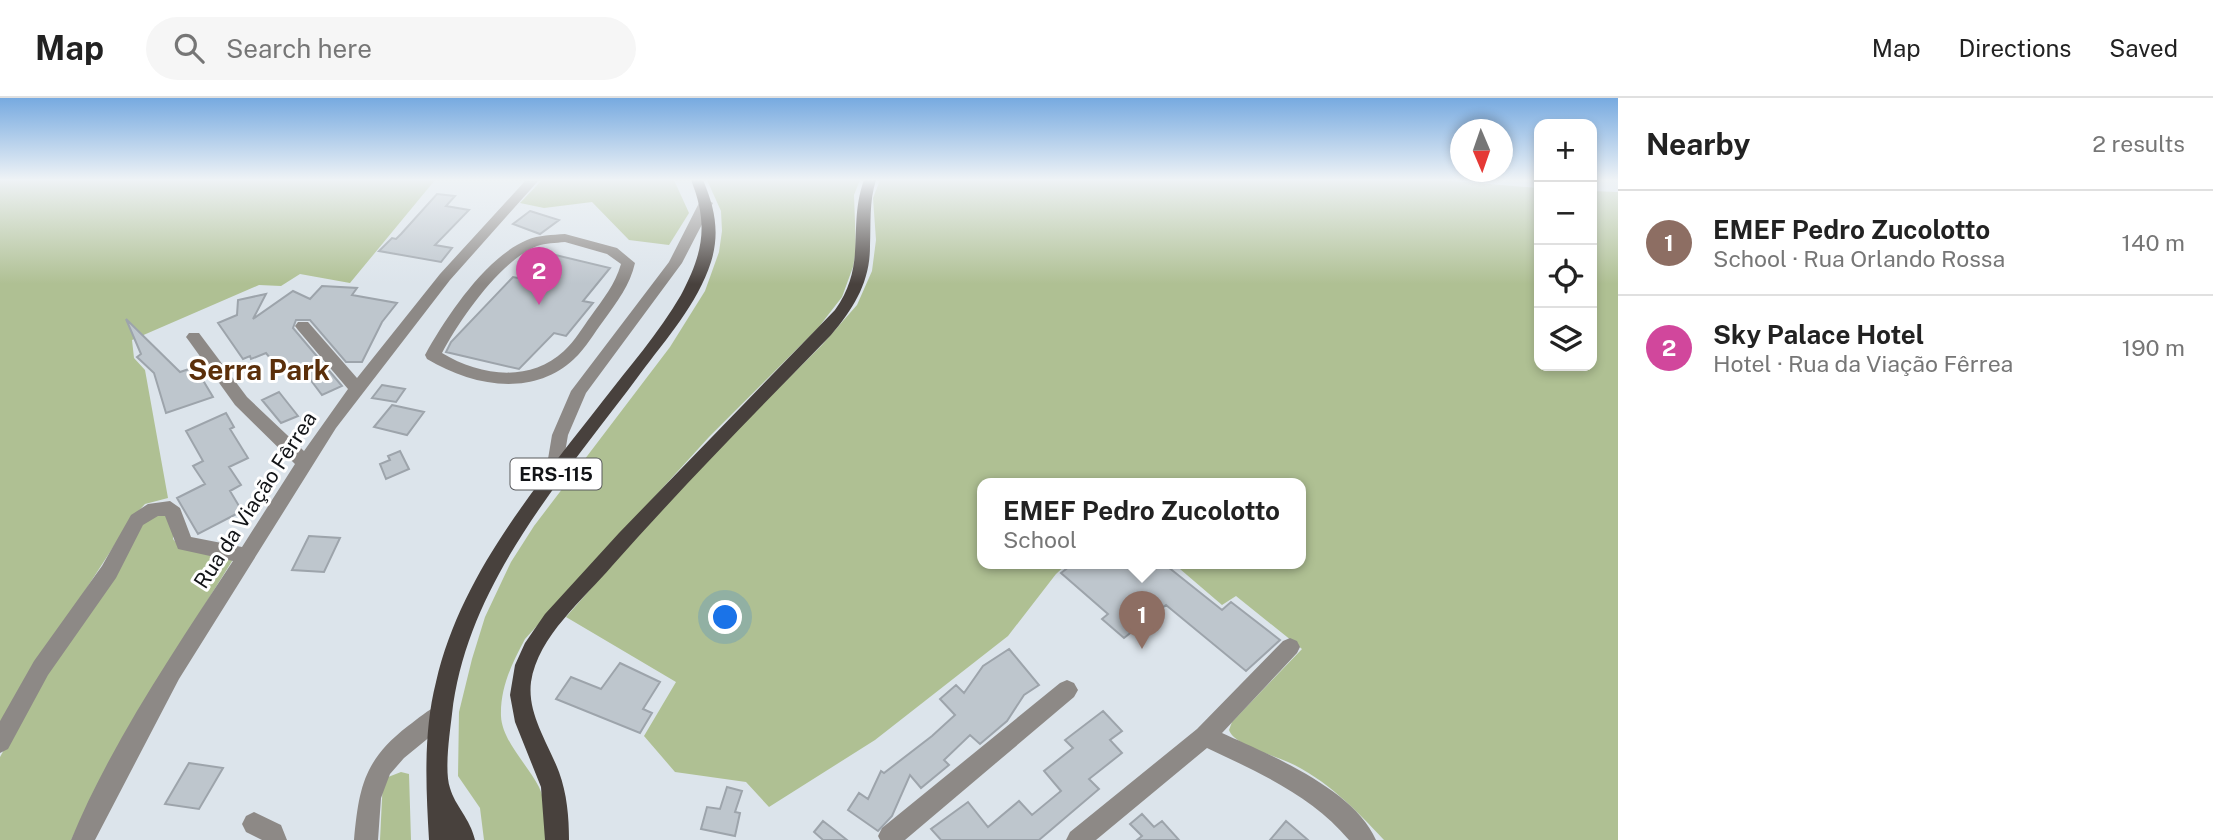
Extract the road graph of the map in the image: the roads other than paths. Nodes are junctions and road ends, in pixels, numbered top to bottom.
1 (500, 215) edge
2 (700, 215) edge
3 (709, 215) edge
4 (864, 215) edge
5 (303, 326) dead end
6 (194, 337) dead end
7 (581, 340) junction
8 (596, 367) junction
9 (357, 389) junction
10 (305, 463) junction
11 (554, 477) junction
12 (246, 555) junction
13 (1290, 647) dead end
14 (1067, 690) dead end
15 (440, 715) junction
16 (1205, 736) junction
17 (0, 742) edge
18 (438, 789) junction
19 (254, 824) dead end
20 (891, 838) edge
21 (83, 840) edge
22 (275, 840) edge
23 (366, 840) edge
24 (441, 840) edge
25 (463, 840) edge
26 (557, 840) edge
27 (1078, 840) edge
28 (1364, 840) edge

1 - 9 street, Rua da Viação Fêrrea
2 - 8 street
3 - 11 main road, ERS-115
4 - 26 main road
5 - 9 street
6 - 10 street
7 - 7 street
7 - 8 street
8 - 11 street
9 - 10 street, Rua da Viação Fêrrea
10 - 12 street, Rua da Viação Fêrrea
11 - 15 main road, ERS-115
12 - 17 street
12 - 21 street, Rua da Viação Fêrrea
13 - 16 street
14 - 20 street
15 - 18 main road, ERS-115
15 - 23 street
16 - 27 street
16 - 28 street
18 - 24 main road, ERS-115
18 - 25 main road
19 - 22 street

